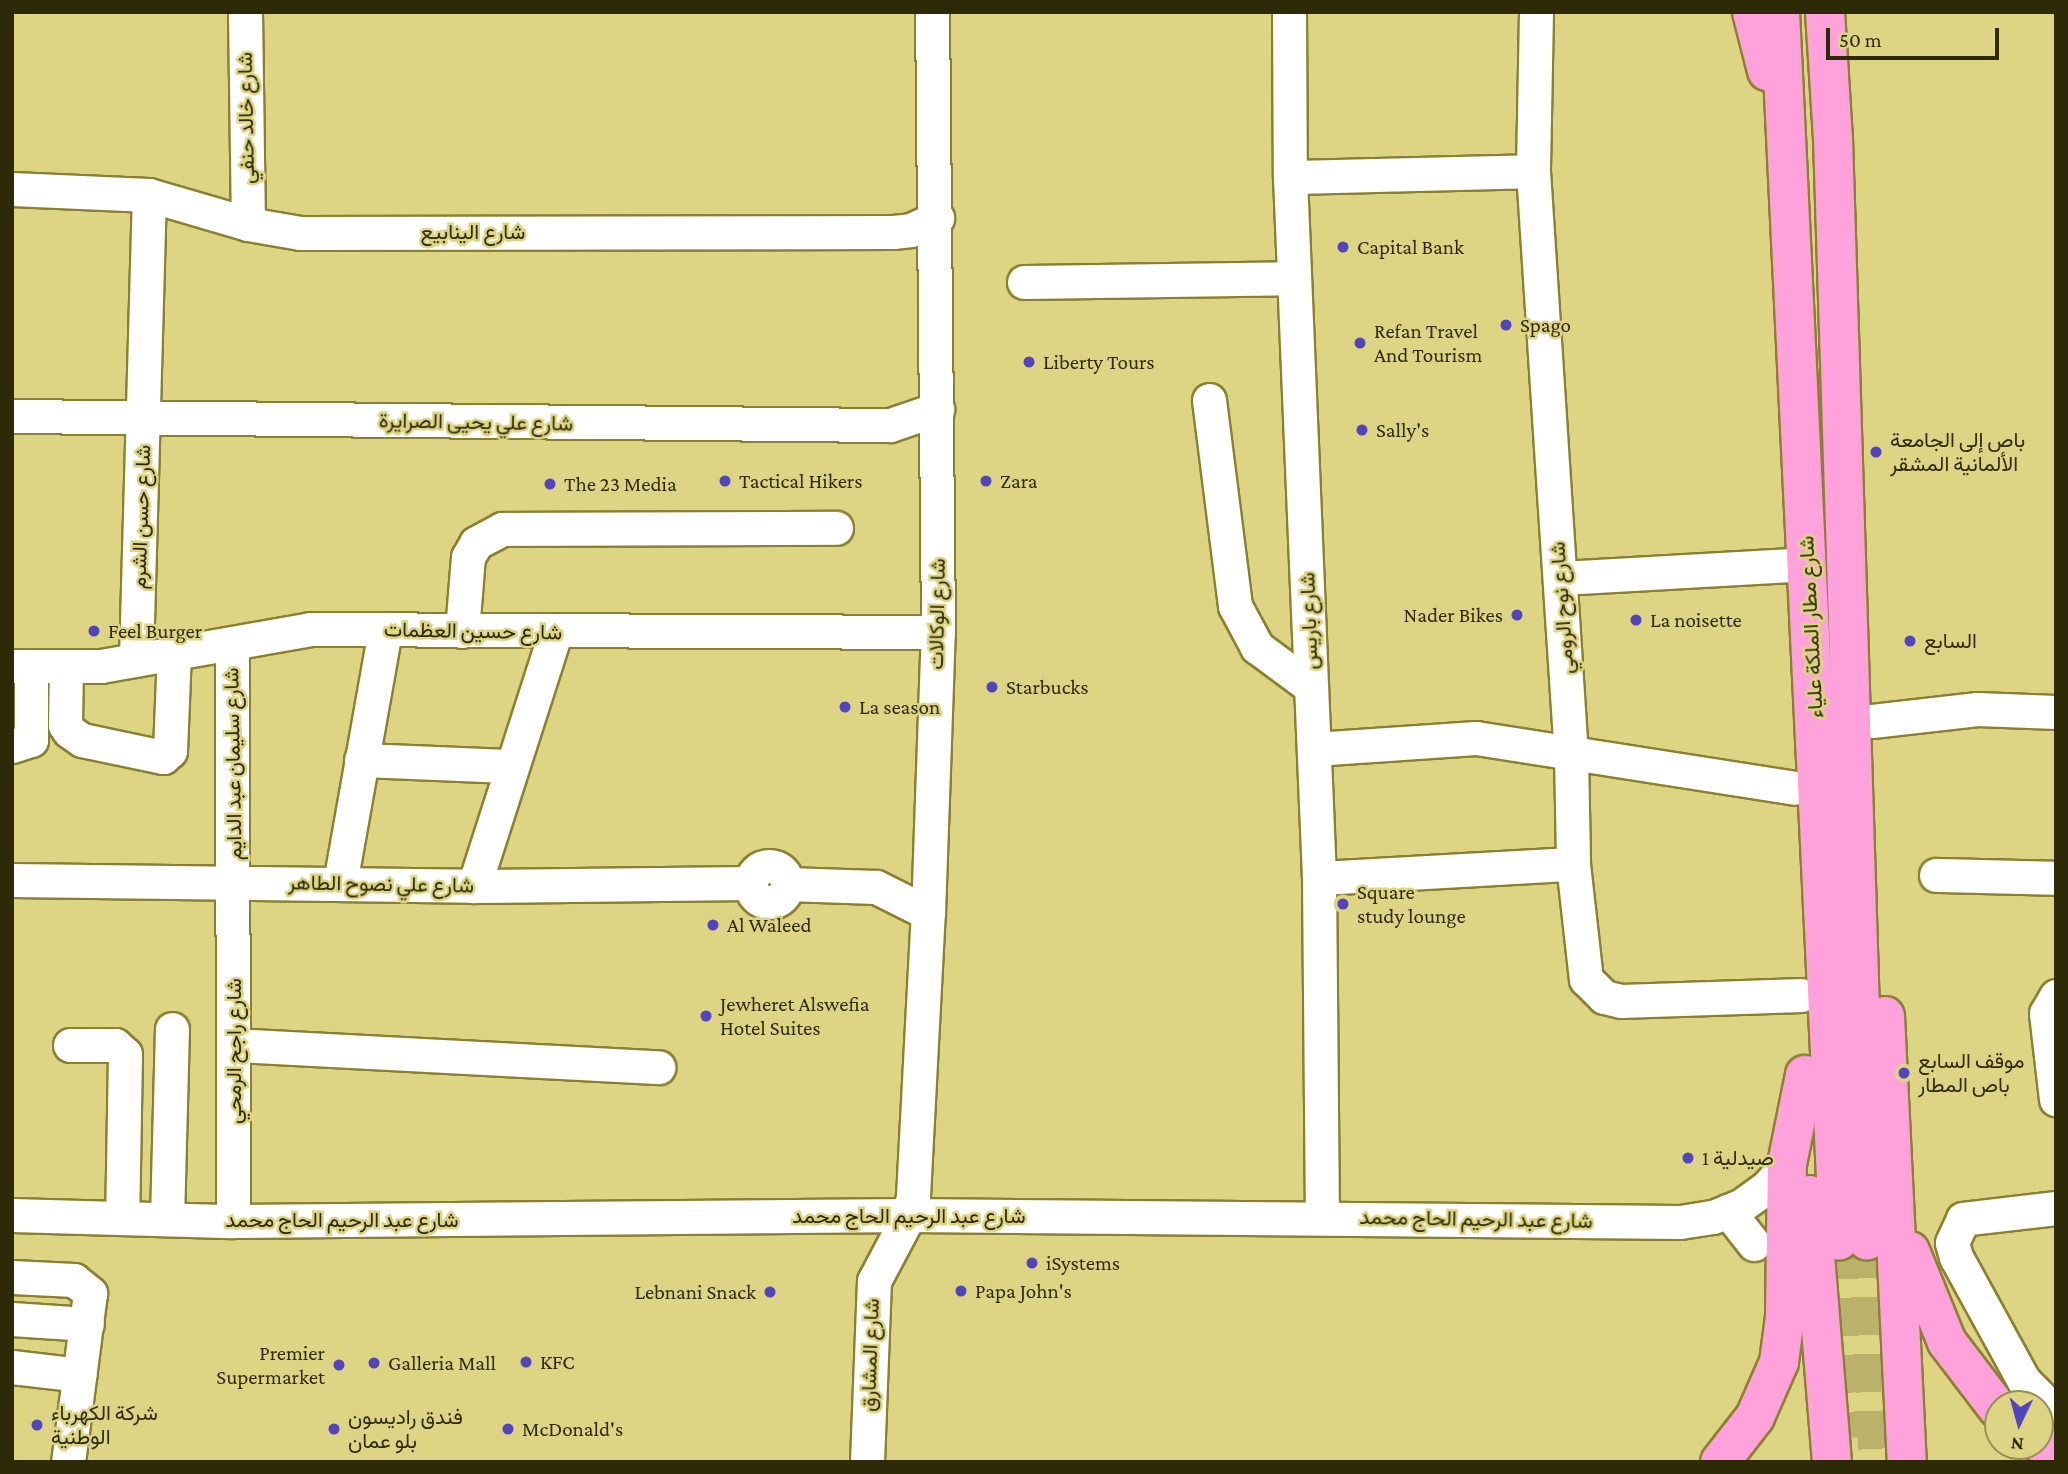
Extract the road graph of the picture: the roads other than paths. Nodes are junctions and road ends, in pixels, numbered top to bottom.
1 (245, 12) edge
2 (932, 12) edge
3 (1536, 12) edge
4 (1752, 12) edge
5 (1780, 12) edge
6 (1825, 12) edge
7 (1845, 12) edge
8 (1286, 16) edge
9 (1787, 131) junction
10 (1833, 138) junction
11 (1533, 171) junction
12 (1290, 177) junction
13 (12, 189) edge
14 (149, 195) junction
15 (937, 218) junction
16 (248, 224) junction
17 (1294, 278) junction
18 (1024, 282) dead end
19 (1209, 400) dead end
20 (937, 409) junction
21 (12, 415) edge
22 (145, 418) junction
23 (1806, 516) junction
24 (835, 528) dead end
25 (1843, 535) junction
26 (1793, 565) junction
27 (1560, 578) junction
28 (385, 630) junction
29 (462, 631) junction
30 (938, 632) junction
31 (555, 633) junction
32 (232, 645) junction
33 (174, 653) junction
34 (136, 658) junction
35 (22, 666) edge
36 (66, 667) junction
37 (1311, 687) junction
38 (2056, 712) edge
39 (1872, 721) junction
40 (12, 746) edge
41 (1314, 749) junction
42 (1571, 755) junction
43 (361, 760) junction
44 (510, 766) junction
45 (1794, 788) junction
46 (1573, 864) junction
47 (1936, 875) dead end
48 (1319, 878) junction
49 (2056, 878) edge
50 (12, 880) edge
51 (235, 882) junction
52 (341, 884) junction
53 (474, 886) junction
54 (928, 913) junction
55 (1801, 995) junction
56 (2056, 996) edge
57 (172, 1029) dead end
58 (70, 1045) dead end
59 (234, 1045) junction
60 (658, 1067) dead end
61 (1805, 1074) junction
62 (2056, 1099) edge
63 (1787, 1164) junction
64 (2056, 1208) edge
65 (1897, 1210) junction
66 (1728, 1212) junction
67 (909, 1215) junction
68 (12, 1216) edge
69 (1322, 1217) junction
70 (122, 1219) junction
71 (167, 1219) junction
72 (233, 1221) junction
73 (1754, 1244) dead end
74 (12, 1277) edge
75 (12, 1319) edge
76 (88, 1324) junction
77 (12, 1367) edge
78 (80, 1374) junction
79 (1984, 1392) edge
80 (2056, 1413) edge
81 (68, 1462) edge
82 (867, 1462) edge
83 (1720, 1462) edge
84 (1832, 1462) edge
85 (1907, 1462) edge

1 - 16 street, شارع خالد حنفي
2 - 15 street, شارع الوكالات
3 - 11 street, شارع نوح الرومي
4 - 9 highway
5 - 9 highway, شارع مطار الملكة علياء
6 - 10 highway, شارع مطار الملكة علياء
7 - 10 highway
8 - 12 street, شارع باريس
9 - 23 highway, شارع مطار الملكة علياء
10 - 25 highway, شارع مطار الملكة علياء
11 - 12 street
11 - 27 street, شارع نوح الرومي
12 - 17 street, شارع باريس
13 - 14 street, شارع الينابيع
14 - 16 street, شارع الينابيع
14 - 22 street, شارع حسن الشرم
15 - 16 street, شارع الينابيع
15 - 20 street, شارع الوكالات
17 - 18 street
17 - 37 street, شارع باريس
19 - 37 street
20 - 22 street, شارع علي يحيى الصرايرة
20 - 30 street, شارع الوكالات
21 - 22 street, شارع علي يحيى الصرايرة
22 - 34 street, شارع حسن الشرم
23 - 25 highway, شارع مطار الملكة علياء
23 - 26 highway
24 - 29 street
25 - 39 highway
26 - 27 street
26 - 45 highway
27 - 42 street, شارع نوح الرومي
28 - 29 street, شارع حسين العظمات
28 - 32 street, شارع حسين العظمات
28 - 43 street
29 - 31 street, شارع حسين العظمات
30 - 31 street, شارع حسين العظمات
30 - 54 street, شارع الوكالات
31 - 44 street
32 - 33 street, شارع حسين العظمات
32 - 51 street, شارع سليمان عبد الدايم
33 - 34 street, شارع حسين العظمات
33 - 36 street
34 - 36 street, شارع حسين العظمات
35 - 36 street, شارع حسين العظمات
35 - 40 street
37 - 41 street, شارع باريس
38 - 39 street
39 - 65 highway
41 - 42 street
41 - 48 street, شارع باريس
42 - 45 street
42 - 46 street, شارع نوح الرومي
43 - 44 street
43 - 52 street
44 - 53 street
45 - 55 highway
46 - 48 street
46 - 55 street, شارع نوح الرومي
47 - 49 street
48 - 69 street, شارع باريس
50 - 51 street, شارع علي نصوح الطاهر
51 - 52 street, شارع علي نصوح الطاهر
51 - 59 street, شارع راجح الرمحي
52 - 53 street, شارع علي نصوح الطاهر
53 - 54 street, شارع علي نصوح الطاهر
54 - 67 street, شارع الوكالات
55 - 61 highway
56 - 62 street
57 - 71 street
58 - 70 street
59 - 60 street
59 - 72 street, شارع راجح الرمحي
61 - 63 highway
61 - 84 highway
63 - 66 street, شارع عبد الرحيم الحاج محمد
63 - 83 highway
64 - 80 street
65 - 79 highway
65 - 85 highway
66 - 69 street, شارع عبد الرحيم الحاج محمد
66 - 73 street
67 - 69 street, شارع عبد الرحيم الحاج محمد
67 - 72 street, شارع عبد الرحيم الحاج محمد
67 - 82 street, شارع المشارق
68 - 70 street, شارع عبد الرحيم الحاج محمد
70 - 71 street, شارع عبد الرحيم الحاج محمد
71 - 72 street, شارع عبد الرحيم الحاج محمد
74 - 76 street
75 - 76 street
76 - 78 street
77 - 78 street
78 - 81 street

